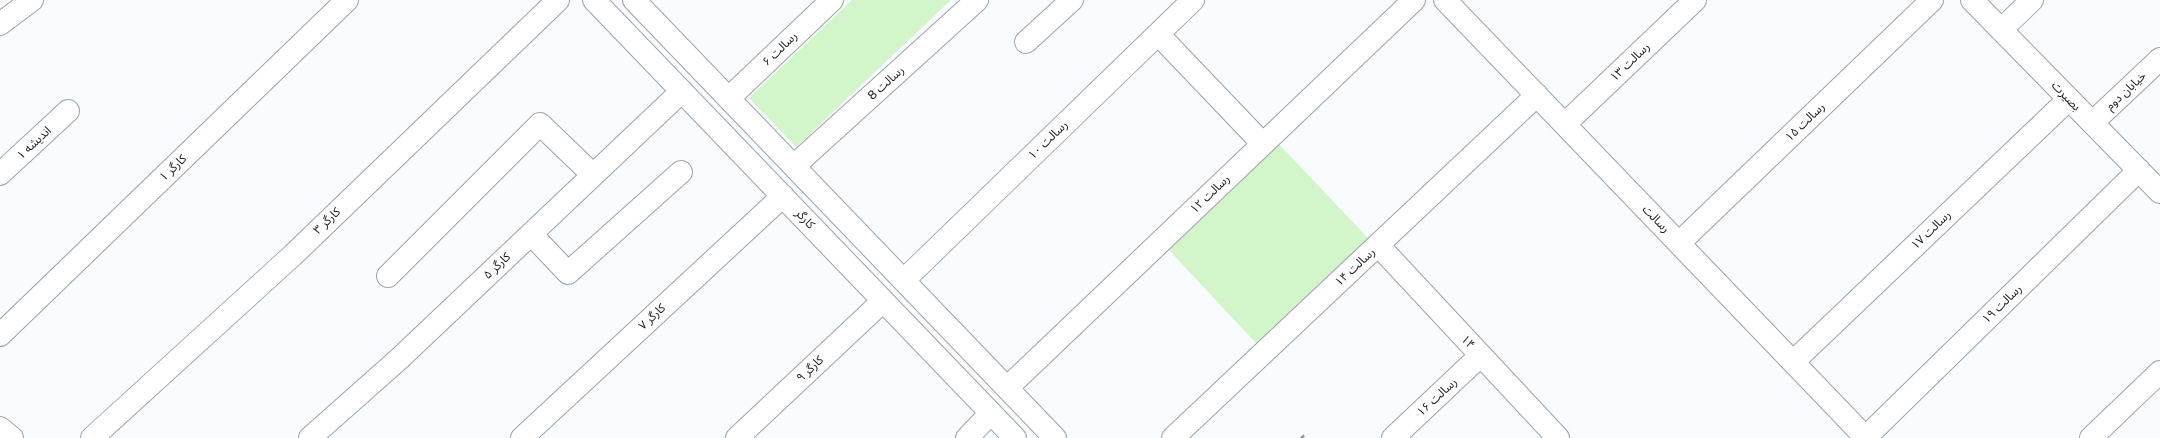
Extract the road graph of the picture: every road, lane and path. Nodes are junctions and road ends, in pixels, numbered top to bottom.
1 (32, 0) edge
2 (347, 0) edge
3 (558, 0) edge
4 (594, 0) edge
5 (634, 0) edge
6 (832, 0) edge
7 (978, 0) edge
8 (1072, 0) edge
9 (1193, 0) edge
10 (1414, 0) edge
11 (1695, 0) edge
12 (1932, 0) edge
13 (1972, 0) edge
14 (2032, 0) edge
15 (1453, 3) edge
16 (0, 24) edge
17 (660, 27) junction
18 (2001, 30) junction
19 (1158, 34) junction
20 (1026, 42) dead end
21 (639, 47) junction
22 (2160, 59) edge
23 (682, 91) junction
24 (1537, 95) junction
25 (729, 98) junction
26 (2069, 99) junction
27 (68, 111) dead end
28 (2092, 122) junction
29 (1565, 124) junction
30 (1262, 144) junction
31 (794, 166) junction
32 (2139, 170) junction
33 (680, 172) dead end
34 (0, 174) edge
35 (593, 175) junction
36 (2160, 192) edge
37 (783, 196) junction
38 (531, 234) junction
39 (1679, 243) junction
40 (1378, 245) junction
41 (388, 276) dead end
42 (904, 280) junction
43 (883, 301) junction
44 (0, 335) edge
45 (1480, 356) junction
46 (1793, 362) junction
47 (2160, 372) edge
48 (1007, 388) junction
49 (991, 413) junction
50 (0, 428) edge
51 (1305, 434) dead end
52 (12, 438) edge
53 (92, 438) edge
54 (310, 438) edge
55 (522, 438) edge
56 (737, 438) edge
57 (967, 438) edge
58 (1015, 438) edge
59 (1055, 438) edge
60 (1173, 438) edge
61 (1301, 438) edge
62 (1393, 438) edge
63 (1558, 438) edge
64 (1866, 438) edge
65 (2091, 438) edge

1 - 16 street
2 - 44 street, کارگر ۱
3 - 53 street, کارگر ۳
4 - 21 street, کارگر
5 - 17 street
6 - 25 street, رسالت ۶
7 - 31 street, رسالت 8
8 - 20 street
9 - 19 street, رسالت ۱۰
10 - 30 street, رسالت ۱۲
11 - 29 street, رسالت ۱۳
12 - 39 street, رسالت ۱۵
13 - 18 street, بصیرت
14 - 18 street
15 - 24 street, رسالت
17 - 21 street
17 - 25 street
18 - 26 street, بصیرت
19 - 30 street
19 - 42 street, رسالت ۱۰
21 - 23 street, کارگر
22 - 28 street, خیابان دوم
23 - 35 street, کارگر ۵
23 - 37 street, کارگر
24 - 29 street, رسالت
24 - 40 street, رسالت ۱۴
25 - 31 street
26 - 28 street, بصیرت
26 - 46 street, رسالت ۱۷
27 - 34 street, اندیشه ۱
28 - 32 street, بصیرت
29 - 39 street, رسالت
30 - 48 street, رسالت ۱۲
31 - 42 street
32 - 36 street, بصیرت
32 - 64 street, رسالت ۱۹
33 - 38 street
35 - 38 street, کارگر ۵
35 - 41 street
37 - 43 street, کارگر
37 - 55 street, کارگر ۷
38 - 54 street, کارگر ۵
39 - 46 street, رسالت
40 - 45 street, ۱۴
40 - 60 street, رسالت ۱۴
42 - 48 street
43 - 49 street, کارگر
43 - 56 street, کارگر ۹
45 - 62 street, رسالت ۱۶
45 - 63 street, ۱۴
46 - 64 street, رسالت
47 - 65 street
48 - 59 street
49 - 57 street
49 - 58 street, کارگر
50 - 52 street
51 - 61 path

